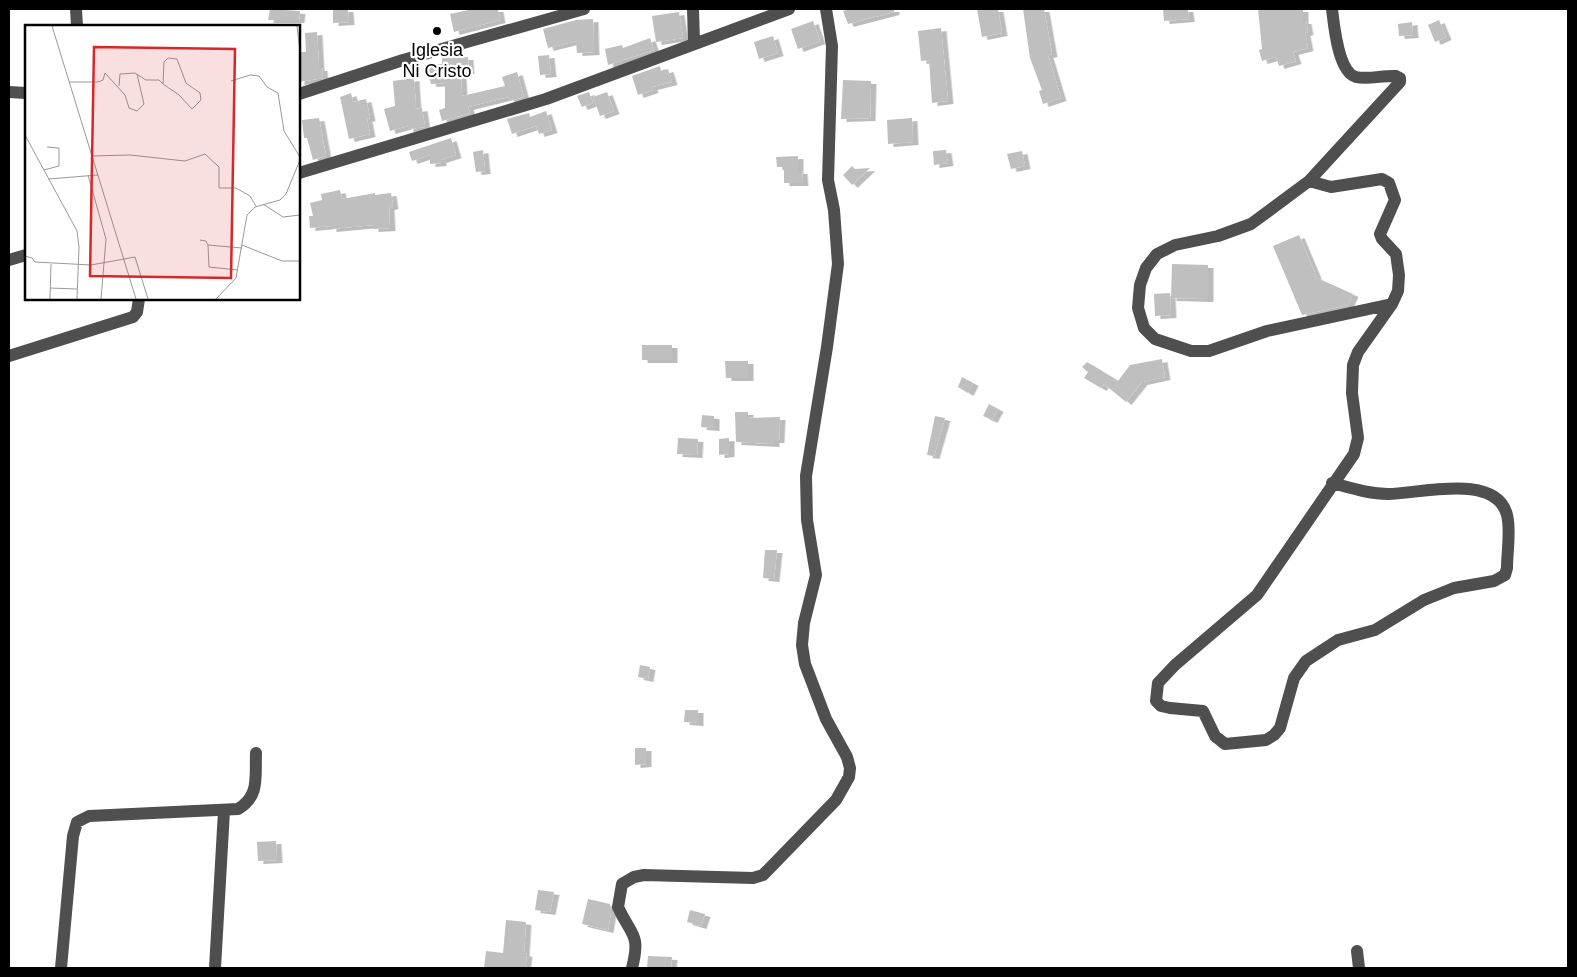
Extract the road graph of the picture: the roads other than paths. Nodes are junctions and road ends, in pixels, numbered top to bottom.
1 (76, 9) edge
2 (584, 9) edge
3 (693, 9) edge
4 (789, 9) edge
5 (826, 9) edge
6 (1332, 9) edge
7 (77, 25) edge
8 (694, 43) junction
9 (9, 92) edge
10 (25, 93) edge
11 (300, 94) edge
12 (300, 173) edge
13 (1309, 181) junction
14 (25, 255) edge
15 (9, 260) edge
16 (139, 300) edge
17 (1392, 304) junction
18 (9, 356) edge
19 (1332, 483) junction
20 (256, 753) dead end
21 (224, 811) junction
22 (1357, 951) dead end
23 (61, 968) edge
24 (215, 968) edge
25 (632, 968) edge
26 (1359, 968) edge

1 - 7 street
2 - 11 street
3 - 8 street
4 - 8 street
5 - 25 street
6 - 13 street
8 - 12 street
9 - 10 street
13 - 17 street
13 - 17 street
14 - 15 street
16 - 18 street
17 - 19 street
19 - 19 street
20 - 21 street
21 - 23 street
21 - 24 street
22 - 26 street

